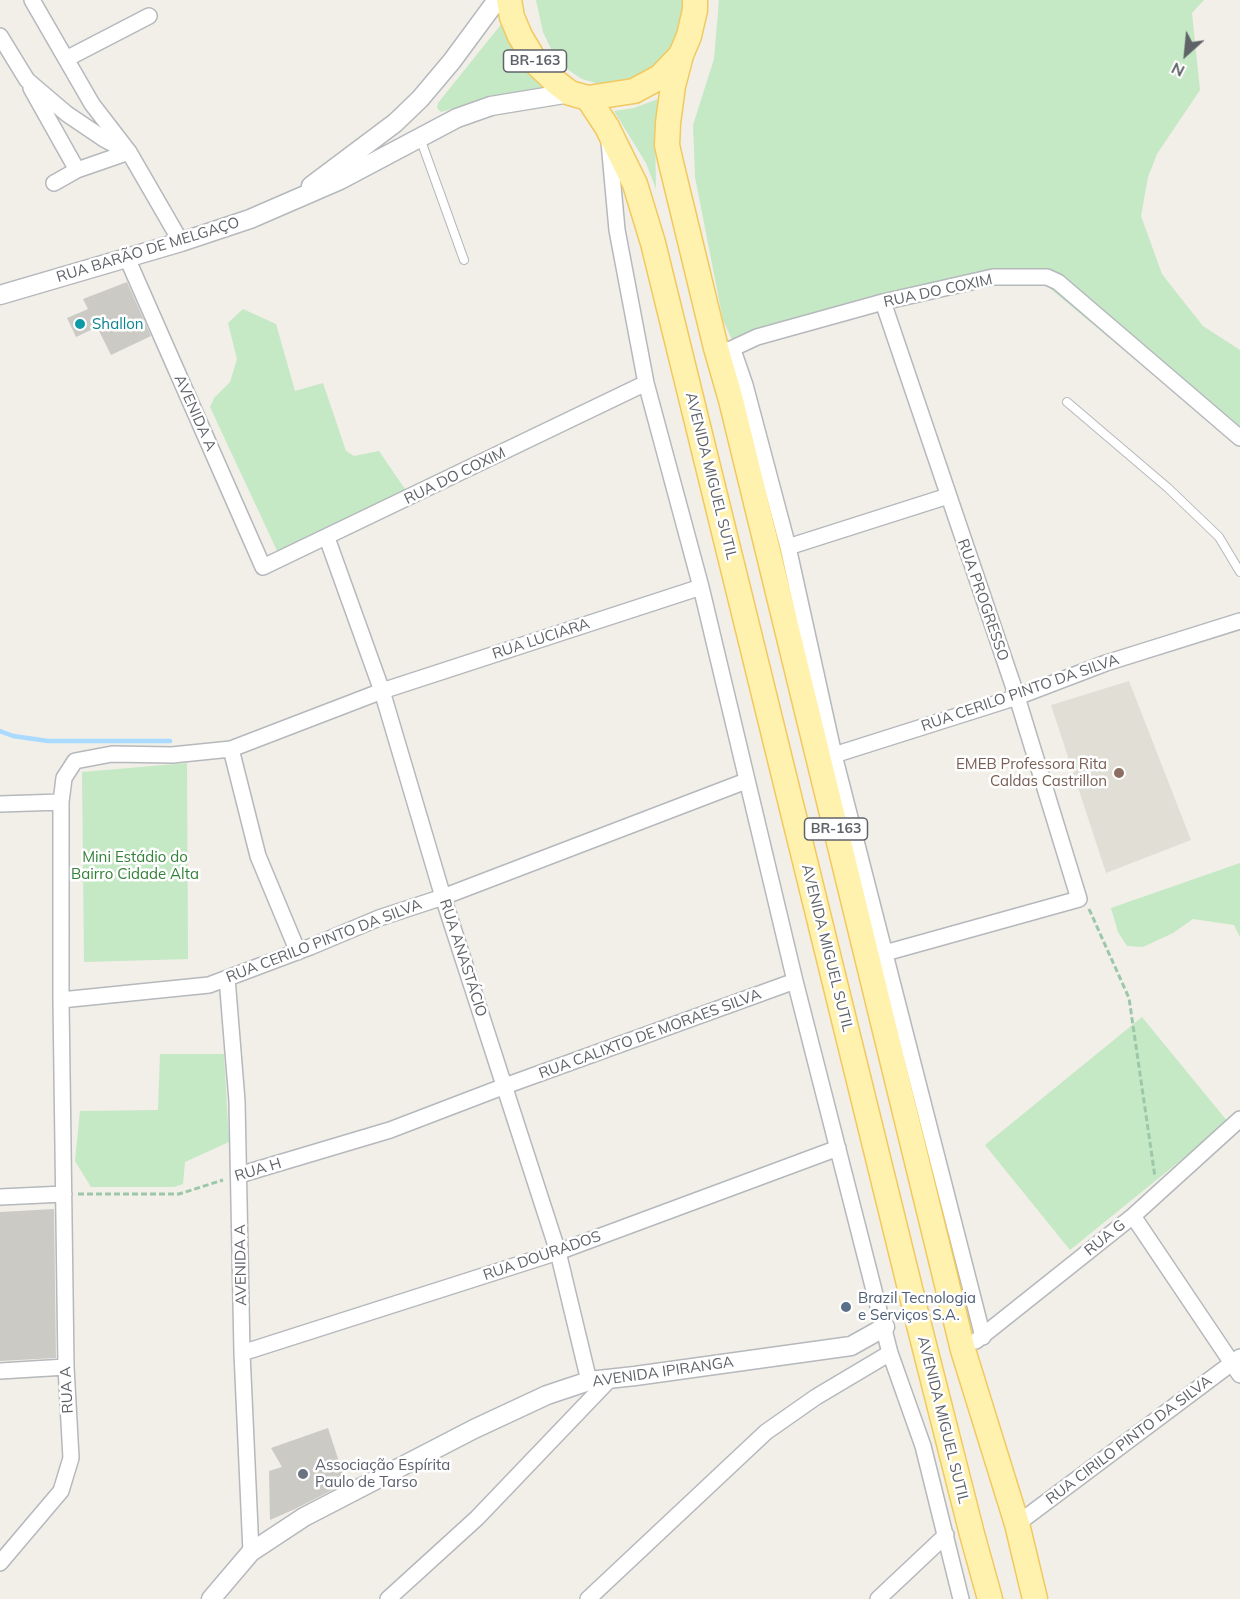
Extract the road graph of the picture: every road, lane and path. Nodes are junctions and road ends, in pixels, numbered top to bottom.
1 (32, 0) edge
2 (497, 0) edge
3 (509, 0) edge
4 (695, 0) edge
5 (149, 16) dead end
6 (0, 36) edge
7 (681, 55) junction
8 (66, 59) junction
9 (27, 80) junction
10 (579, 95) junction
11 (420, 99) junction
12 (607, 128) junction
13 (420, 137) junction
14 (129, 152) junction
15 (78, 170) junction
16 (54, 183) dead end
17 (295, 199) junction
18 (182, 242) junction
19 (127, 258) junction
20 (464, 260) dead end
21 (0, 295) edge
22 (883, 302) junction
23 (722, 349) junction
24 (646, 383) junction
25 (1067, 402) dead end
26 (1240, 438) edge
27 (948, 495) junction
28 (327, 538) junction
29 (788, 547) junction
30 (263, 567) joint
31 (1240, 572) edge
32 (701, 587) junction
33 (1240, 621) edge
34 (382, 691) junction
35 (1017, 697) junction
36 (231, 749) junction
37 (834, 755) junction
38 (746, 781) junction
39 (61, 802) junction
40 (0, 804) edge
41 (444, 897) junction
42 (1079, 899) junction
43 (298, 952) junction
44 (885, 953) junction
45 (227, 978) junction
46 (795, 981) junction
47 (62, 1000) junction
48 (505, 1086) junction
49 (1240, 1119) edge
50 (838, 1148) junction
51 (239, 1175) junction
52 (64, 1194) junction
53 (1158, 1194) junction
54 (0, 1197) edge
55 (1133, 1216) junction
56 (558, 1252) junction
57 (885, 1327) junction
58 (973, 1343) junction
59 (242, 1353) junction
60 (890, 1353) junction
61 (1237, 1365) edge
62 (66, 1366) junction
63 (0, 1371) edge
64 (610, 1379) junction
65 (589, 1381) junction
66 (1017, 1524) junction
67 (946, 1534) junction
68 (251, 1552) junction
69 (0, 1563) edge
70 (394, 1597) edge
71 (211, 1599) edge
72 (588, 1599) edge
73 (878, 1599) edge
74 (962, 1599) edge
75 (990, 1599) edge
76 (1035, 1599) edge

1 - 8 street
2 - 11 street, RUA BARÃO DE MELGAÇO
3 - 10 main road, BR-163
4 - 7 main road, BR-163
5 - 8 street
6 - 9 street
7 - 10 main road, BR-163
7 - 23 main road, BR-163
8 - 14 street
9 - 14 street
9 - 15 street
10 - 12 main road, AVENIDA MIGUEL SUTIL / BR-163
10 - 13 street, RUA BARÃO DE MELGAÇO
11 - 13 street
11 - 17 street, RUA BARÃO DE MELGAÇO
12 - 24 street, AVENIDA MIGUEL SUTIL
12 - 75 main road, AVENIDA MIGUEL SUTIL / BR-163
13 - 17 street, RUA BARÃO DE MELGAÇO
13 - 20 lane
14 - 15 street
14 - 18 street
15 - 16 street
17 - 18 street, RUA BARÃO DE MELGAÇO
18 - 19 street, RUA BARÃO DE MELGAÇO
19 - 21 street, RUA BARÃO DE MELGAÇO
19 - 30 street, AVENIDA A
22 - 23 street, RUA DO COXIM
22 - 26 street, RUA DO COXIM
22 - 27 street, RUA PROGRESSO
23 - 29 street
23 - 58 main road, BR-163
24 - 28 street, RUA DO COXIM
24 - 32 street, AVENIDA MIGUEL SUTIL
25 - 31 lane
27 - 29 street
27 - 35 street, RUA PROGRESSO
28 - 30 street, RUA DO COXIM
28 - 34 street, RUA ANASTÁCIO
29 - 37 street
32 - 34 street, RUA LUCIARA
32 - 38 street, AVENIDA MIGUEL SUTIL
33 - 35 street, RUA CERILO PINTO DA SILVA
34 - 36 street, RUA LUCIARA
34 - 41 street, RUA ANASTÁCIO
35 - 37 street, RUA CERILO PINTO DA SILVA
35 - 42 street, RUA PROGRESSO
36 - 39 street, RUA LUCIARA
36 - 43 street
37 - 44 street
38 - 41 street, RUA CERILO PINTO DA SILVA
38 - 46 street, AVENIDA MIGUEL SUTIL
39 - 40 street
39 - 47 street, RUA A
41 - 43 street, RUA CERILO PINTO DA SILVA
41 - 48 street, RUA ANASTÁCIO
42 - 44 street
42 - 53 path
43 - 45 street, RUA CERILO PINTO DA SILVA
44 - 58 street
45 - 47 street, RUA CERILO PINTO DA SILVA
45 - 51 street, AVENIDA A
46 - 48 street, RUA CALIXTO DE MORAES SILVA
46 - 50 street, AVENIDA MIGUEL SUTIL
47 - 52 street, RUA A
48 - 51 street, RUA H
48 - 56 street, RUA ANASTÁCIO
49 - 53 street, RUA G
50 - 56 street, RUA DOURADOS
50 - 57 street, AVENIDA MIGUEL SUTIL
51 - 52 path, RUA H
51 - 59 street, AVENIDA A
52 - 54 street
52 - 62 street, RUA A
53 - 55 street, RUA G
55 - 58 street, RUA G
55 - 61 street
56 - 59 street, RUA DOURADOS
56 - 65 street, RUA ANASTÁCIO
57 - 60 street, AVENIDA MIGUEL SUTIL
57 - 64 street, AVENIDA IPIRANGA
58 - 66 main road, BR-163
59 - 68 street, AVENIDA A
60 - 67 street, AVENIDA MIGUEL SUTIL
60 - 72 street
61 - 66 street, RUA CIRILO PINTO DA SILVA
62 - 63 street
62 - 69 street, RUA A
64 - 65 street, AVENIDA IPIRANGA
64 - 70 street
65 - 68 street, AVENIDA IPIRANGA
66 - 76 main road, BR-163
67 - 73 street
67 - 74 street, AVENIDA MIGUEL SUTIL
68 - 71 street, AVENIDA IPIRANGA

